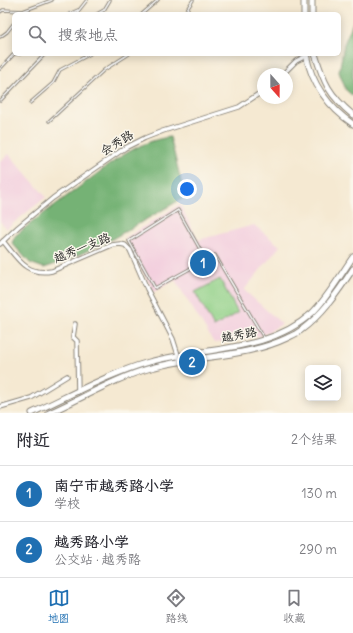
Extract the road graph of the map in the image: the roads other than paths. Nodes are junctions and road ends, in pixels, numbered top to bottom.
1 (52, 0) edge
2 (87, 0) edge
3 (110, 0) edge
4 (158, 0) edge
5 (193, 0) edge
6 (304, 0) edge
7 (312, 0) edge
8 (80, 9) junction
9 (23, 11) joint
10 (0, 12) edge
11 (73, 12) edge
12 (78, 12) edge
13 (100, 12) edge
14 (144, 12) edge
15 (185, 12) edge
16 (304, 12) edge
17 (312, 12) edge
18 (12, 26) edge
19 (0, 37) edge
20 (12, 56) edge
21 (43, 56) edge
22 (86, 56) edge
23 (126, 56) edge
24 (304, 56) edge
25 (306, 56) edge
26 (316, 56) edge
27 (288, 68) edge
28 (0, 69) edge
29 (257, 96) edge
30 (0, 101) edge
31 (30, 103) dead end
32 (353, 115) edge
33 (49, 121) dead end
34 (353, 124) edge
35 (3, 241) junction
36 (0, 244) edge
37 (353, 257) edge
38 (206, 260) junction
39 (353, 269) edge
40 (75, 324) dead end
41 (264, 340) junction
42 (179, 358) junction
43 (67, 376) dead end
44 (78, 392) junction
45 (0, 407) edge
46 (32, 413) edge
47 (49, 413) edge

1 - 9 lane
2 - 8 lane
3 - 13 lane
4 - 14 lane
5 - 15 lane
6 - 16 main road
7 - 17 main road
8 - 11 lane
8 - 12 lane
9 - 10 lane
18 - 19 lane
20 - 28 lane
21 - 30 lane
22 - 31 lane
23 - 33 lane
24 - 27 street
25 - 34 main road
26 - 32 main road
29 - 35 street, 会秀路
35 - 36 street, 会秀路
35 - 42 street, 越秀一支路
37 - 41 main road, 越秀路
38 - 38 lane
38 - 41 lane
39 - 42 main road, 越秀路
40 - 44 street
41 - 42 main road, 越秀路
42 - 44 main road, 越秀路
42 - 47 main road, 越秀路
43 - 45 street
44 - 46 main road, 越秀路

